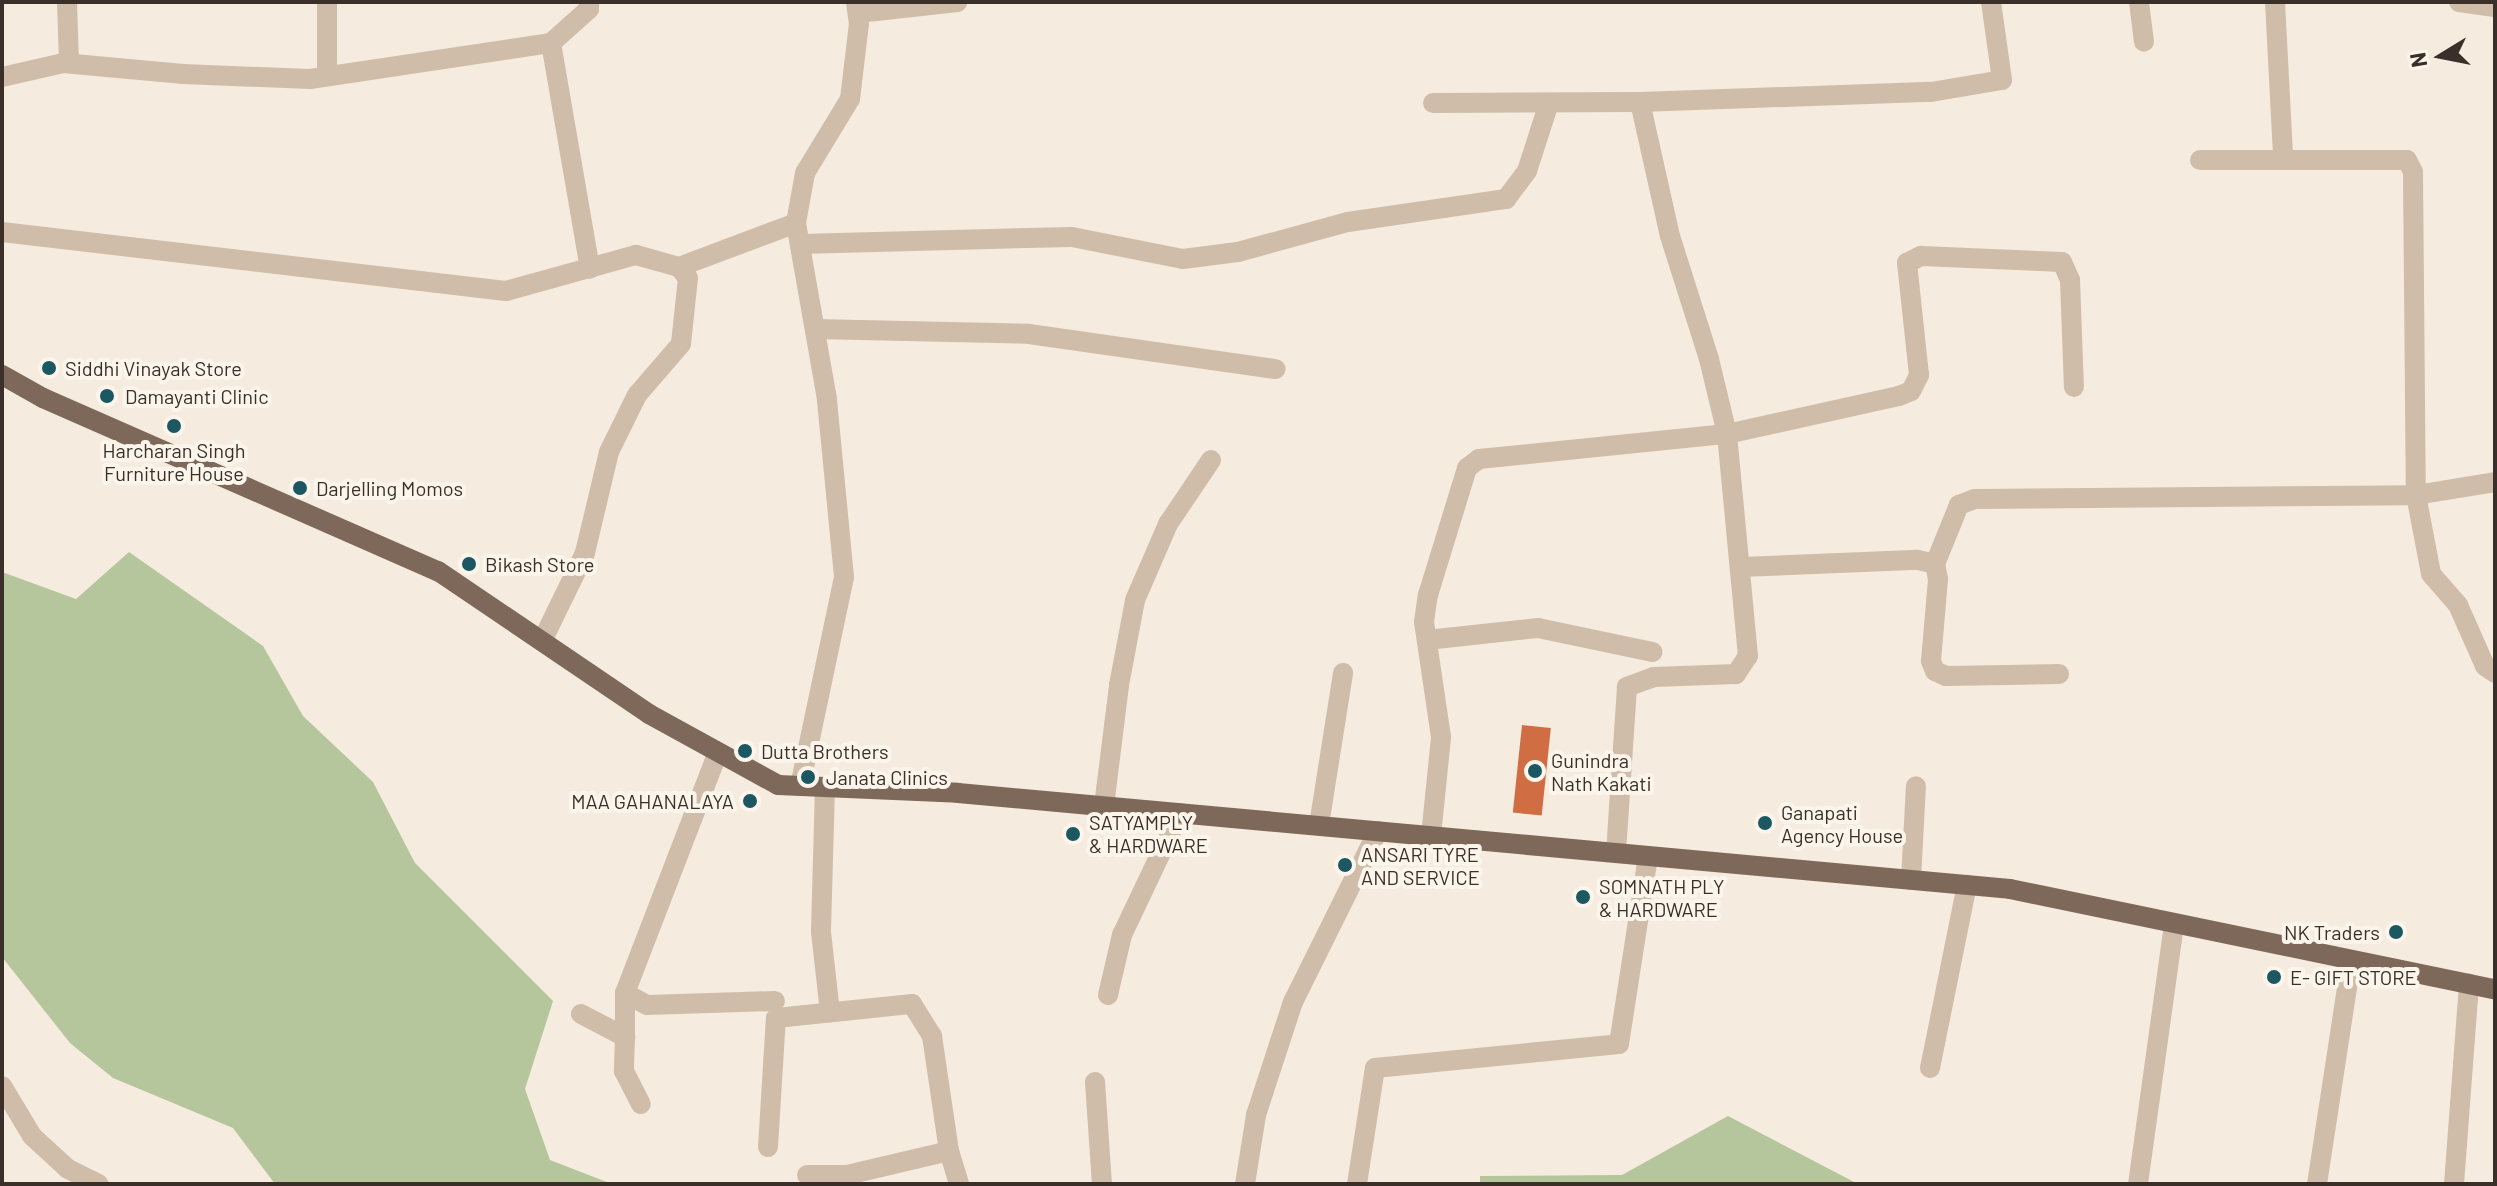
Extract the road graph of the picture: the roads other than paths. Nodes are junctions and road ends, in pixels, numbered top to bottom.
1 (67, 2) edge
2 (327, 2) edge
3 (589, 2) edge
4 (957, 2) edge
5 (1991, 2) edge
6 (2139, 2) edge
7 (2275, 2) edge
8 (2459, 2) edge
9 (2495, 7) edge
10 (857, 8) edge
11 (2144, 42) dead end
12 (551, 43) junction
13 (69, 63) junction
14 (327, 76) junction
15 (2, 77) edge
16 (1640, 102) junction
17 (1433, 103) dead end
18 (1549, 103) junction
19 (2283, 157) junction
20 (2200, 160) dead end
21 (796, 223) junction
22 (2, 232) edge
23 (800, 244) junction
24 (679, 267) junction
25 (590, 269) junction
26 (815, 329) junction
27 (1276, 369) dead end
28 (2, 375) edge
29 (2074, 387) dead end
30 (1727, 434) junction
31 (1211, 460) dead end
32 (2495, 482) edge
33 (2416, 495) junction
34 (1935, 564) junction
35 (1740, 567) junction
36 (1427, 640) junction
37 (542, 641) junction
38 (1653, 652) dead end
39 (1343, 673) dead end
40 (2495, 673) edge
41 (2059, 674) dead end
42 (718, 752) junction
43 (800, 786) junction
44 (1916, 786) dead end
45 (825, 787) junction
46 (1104, 806) junction
47 (1180, 813) junction
48 (1319, 825) junction
49 (1378, 831) junction
50 (1431, 836) junction
51 (1616, 853) junction
52 (1648, 856) junction
53 (1911, 880) junction
54 (1967, 885) junction
55 (2174, 923) junction
56 (2346, 959) junction
57 (2469, 984) junction
58 (2495, 989) edge
59 (625, 993) junction
60 (1108, 995) dead end
61 (775, 1001) dead end
62 (830, 1012) junction
63 (581, 1014) dead end
64 (625, 1037) junction
65 (1930, 1068) dead end
66 (1095, 1082) dead end
67 (2, 1086) edge
68 (641, 1104) dead end
69 (768, 1147) dead end
70 (949, 1151) junction
71 (807, 1175) dead end
72 (99, 1184) edge
73 (959, 1184) edge
74 (1102, 1184) edge
75 (1245, 1184) edge
76 (1357, 1184) edge
77 (2138, 1184) edge
78 (2317, 1184) edge
79 (2454, 1184) edge

1 - 13 street
2 - 14 street
3 - 12 street
4 - 10 street
5 - 16 street
6 - 11 street
7 - 19 street
8 - 9 street
10 - 21 street
12 - 14 street
12 - 25 street
13 - 14 street
13 - 15 street
16 - 18 street
16 - 30 street
17 - 18 street
18 - 23 street
19 - 20 street
19 - 33 street
21 - 23 street
21 - 24 street
22 - 25 street
23 - 26 street
24 - 25 street
24 - 37 street
26 - 27 street
26 - 43 street
28 - 37 main road
29 - 30 street
30 - 35 street
30 - 36 street
31 - 46 street
32 - 33 street
33 - 34 street
33 - 40 street
34 - 35 street
34 - 41 street
35 - 51 street
36 - 38 street
36 - 50 street
37 - 42 main road
39 - 48 street
42 - 43 main road
42 - 59 street
43 - 45 main road
44 - 53 street
45 - 46 main road
45 - 62 street
46 - 47 main road
47 - 48 main road
47 - 60 street
48 - 49 main road
49 - 50 main road
49 - 75 street
50 - 51 main road
51 - 52 main road
52 - 53 main road
52 - 76 street
53 - 54 main road
54 - 55 main road
54 - 65 street
55 - 56 main road
55 - 77 street
56 - 57 main road
56 - 78 street
57 - 58 main road
57 - 79 street
59 - 61 street
59 - 64 street
62 - 69 street
62 - 70 street
63 - 64 street
64 - 68 street
66 - 74 street
67 - 72 street
70 - 71 street
70 - 73 street

